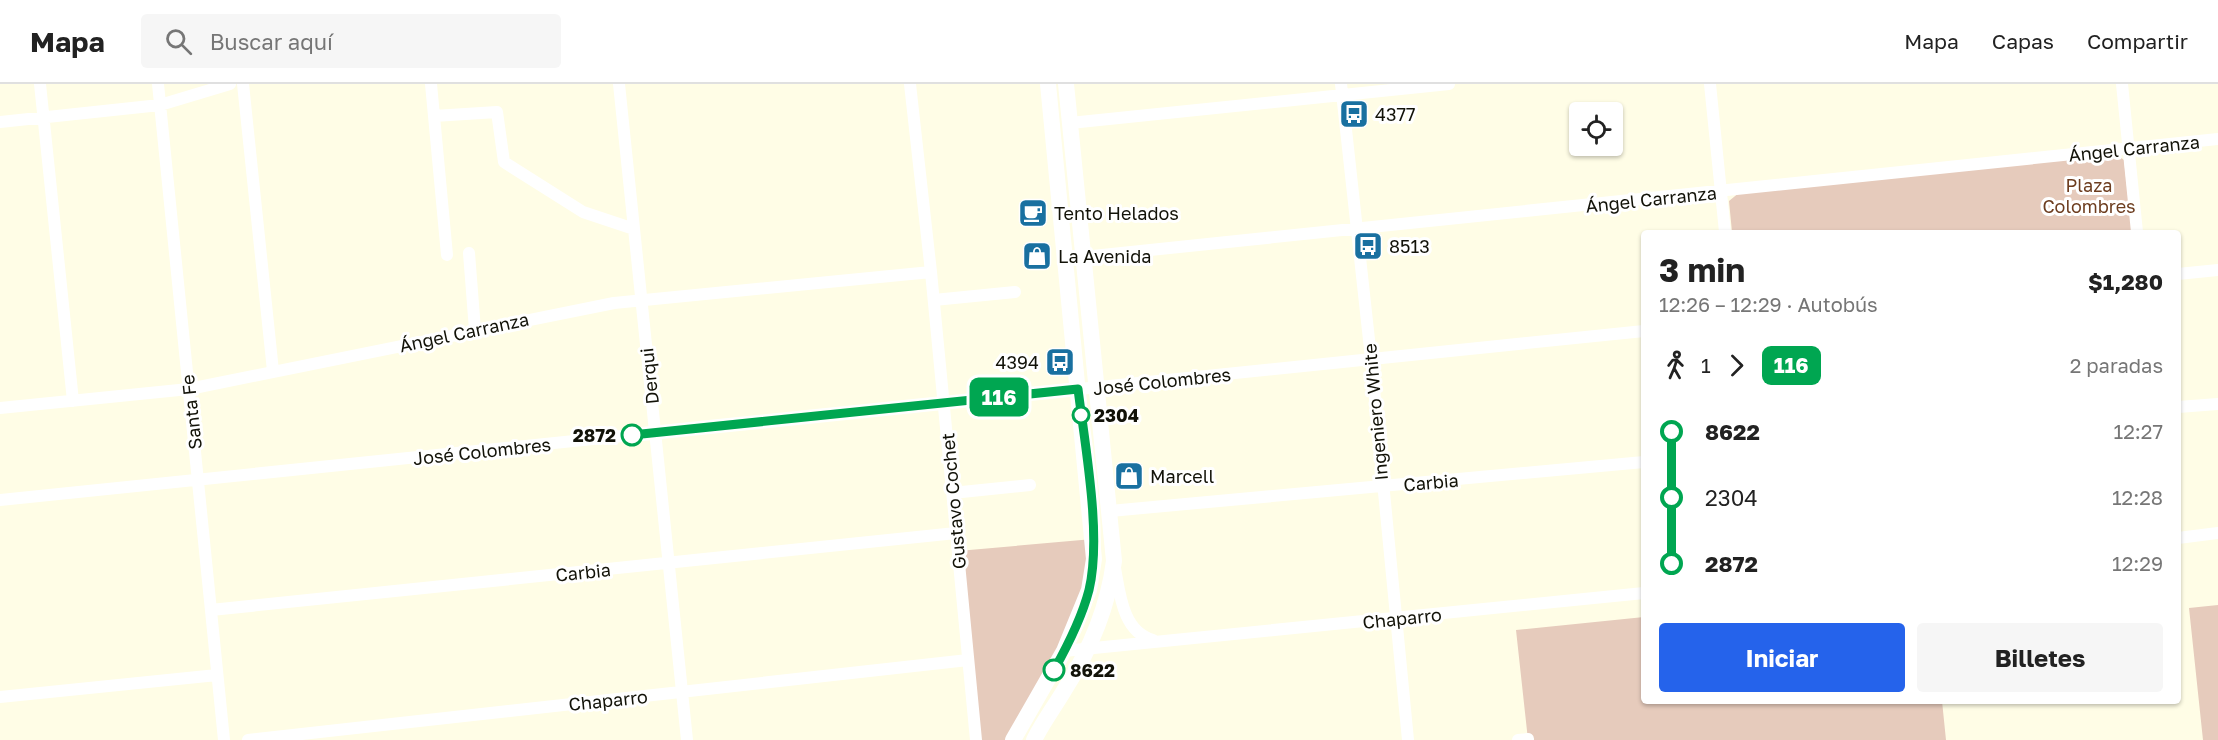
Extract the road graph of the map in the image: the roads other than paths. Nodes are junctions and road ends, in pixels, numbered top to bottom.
1 (40, 84) edge
2 (158, 84) edge
3 (230, 84) edge
4 (243, 84) edge
5 (431, 84) edge
6 (618, 84) edge
7 (910, 84) edge
8 (1048, 84) edge
9 (1066, 84) edge
10 (1449, 84) edge
11 (1710, 84) edge
12 (2122, 84) edge
13 (1341, 90) edge
14 (160, 105) junction
15 (434, 116) junction
16 (43, 117) junction
17 (0, 122) edge
18 (1070, 123) junction
19 (2218, 139) edge
20 (2128, 148) junction
21 (1721, 192) junction
22 (634, 229) junction
23 (1356, 229) junction
24 (1725, 230) edge
25 (2137, 230) edge
26 (469, 252) dead end
27 (447, 255) dead end
28 (1083, 257) junction
29 (2218, 270) edge
30 (931, 272) junction
31 (2181, 274) edge
32 (1015, 292) dead end
33 (641, 300) junction
34 (933, 300) junction
35 (475, 330) junction
36 (1641, 331) edge
37 (1371, 358) junction
38 (273, 371) junction
39 (1096, 387) junction
40 (189, 389) junction
41 (1078, 389) junction
42 (72, 401) junction
43 (944, 403) junction
44 (2218, 404) edge
45 (2181, 407) edge
46 (0, 408) edge
47 (655, 433) junction
48 (1641, 462) edge
49 (198, 480) junction
50 (1030, 485) dead end
51 (1382, 486) junction
52 (952, 493) junction
53 (0, 500) edge
54 (1110, 511) junction
55 (956, 533) junction
56 (2218, 533) edge
57 (2181, 538) edge
58 (1114, 561) junction
59 (668, 563) junction
60 (1641, 593) edge
61 (211, 610) junction
62 (1395, 618) junction
63 (1160, 642) junction
64 (1086, 649) junction
65 (1064, 651) junction
66 (968, 660) junction
67 (217, 675) junction
68 (682, 692) junction
69 (0, 697) edge
70 (224, 740) edge
71 (248, 740) edge
72 (687, 740) edge
73 (976, 740) edge
74 (1013, 740) edge
75 (1034, 740) edge
76 (1408, 740) edge

1 - 16 street
2 - 14 street, Santa Fe
3 - 14 street
4 - 38 street
5 - 15 street
6 - 22 street, Derqui
7 - 30 street, Gustavo Cochet
8 - 41 main road
9 - 18 main road
10 - 13 street
11 - 21 street
12 - 20 street
13 - 18 street
13 - 23 street, Ingeniero White
14 - 16 street
14 - 40 street, Santa Fe
15 - 22 street
15 - 27 street
16 - 17 street
16 - 42 street
18 - 28 main road
19 - 20 street, Ángel Carranza
20 - 21 street, Ángel Carranza
20 - 25 street
21 - 23 street, Ángel Carranza
21 - 24 street
22 - 33 street, Derqui
23 - 28 street, Ángel Carranza
23 - 37 street, Ingeniero White
26 - 35 street
28 - 39 main road
29 - 31 street
30 - 33 street, Ángel Carranza
30 - 34 street, Gustavo Cochet
32 - 34 street
33 - 35 street, Ángel Carranza
33 - 47 street, Derqui
34 - 43 street, Gustavo Cochet
35 - 38 street, Ángel Carranza
36 - 37 street, José Colombres
37 - 39 street, José Colombres
37 - 51 street, Ingeniero White
38 - 40 street, Ángel Carranza
39 - 41 street, José Colombres
39 - 54 main road
40 - 42 street, Ángel Carranza
40 - 49 street, Santa Fe
41 - 43 street, José Colombres
41 - 65 main road
42 - 46 street, Ángel Carranza
43 - 47 street, José Colombres
43 - 52 street, Gustavo Cochet
44 - 45 street
47 - 49 street, José Colombres
47 - 59 street, Derqui
48 - 51 street, Carbia
49 - 53 street, José Colombres
49 - 61 street, Santa Fe
50 - 52 street
51 - 54 street, Carbia
51 - 62 street, Ingeniero White
52 - 55 street, Gustavo Cochet
54 - 58 main road
55 - 59 street, Carbia
55 - 66 street, Gustavo Cochet
56 - 57 street
58 - 63 street
58 - 64 main road
59 - 61 street, Carbia
59 - 68 street, Derqui
60 - 62 street, Chaparro
61 - 67 street, Santa Fe
62 - 63 street, Chaparro
62 - 76 street, Ingeniero White
63 - 64 street, Chaparro
64 - 65 street, Chaparro
64 - 75 main road
65 - 74 main road
66 - 68 street, Chaparro
66 - 73 street, Gustavo Cochet
67 - 69 street
67 - 70 street, Santa Fe
68 - 71 street, Chaparro
68 - 72 street, Derqui

